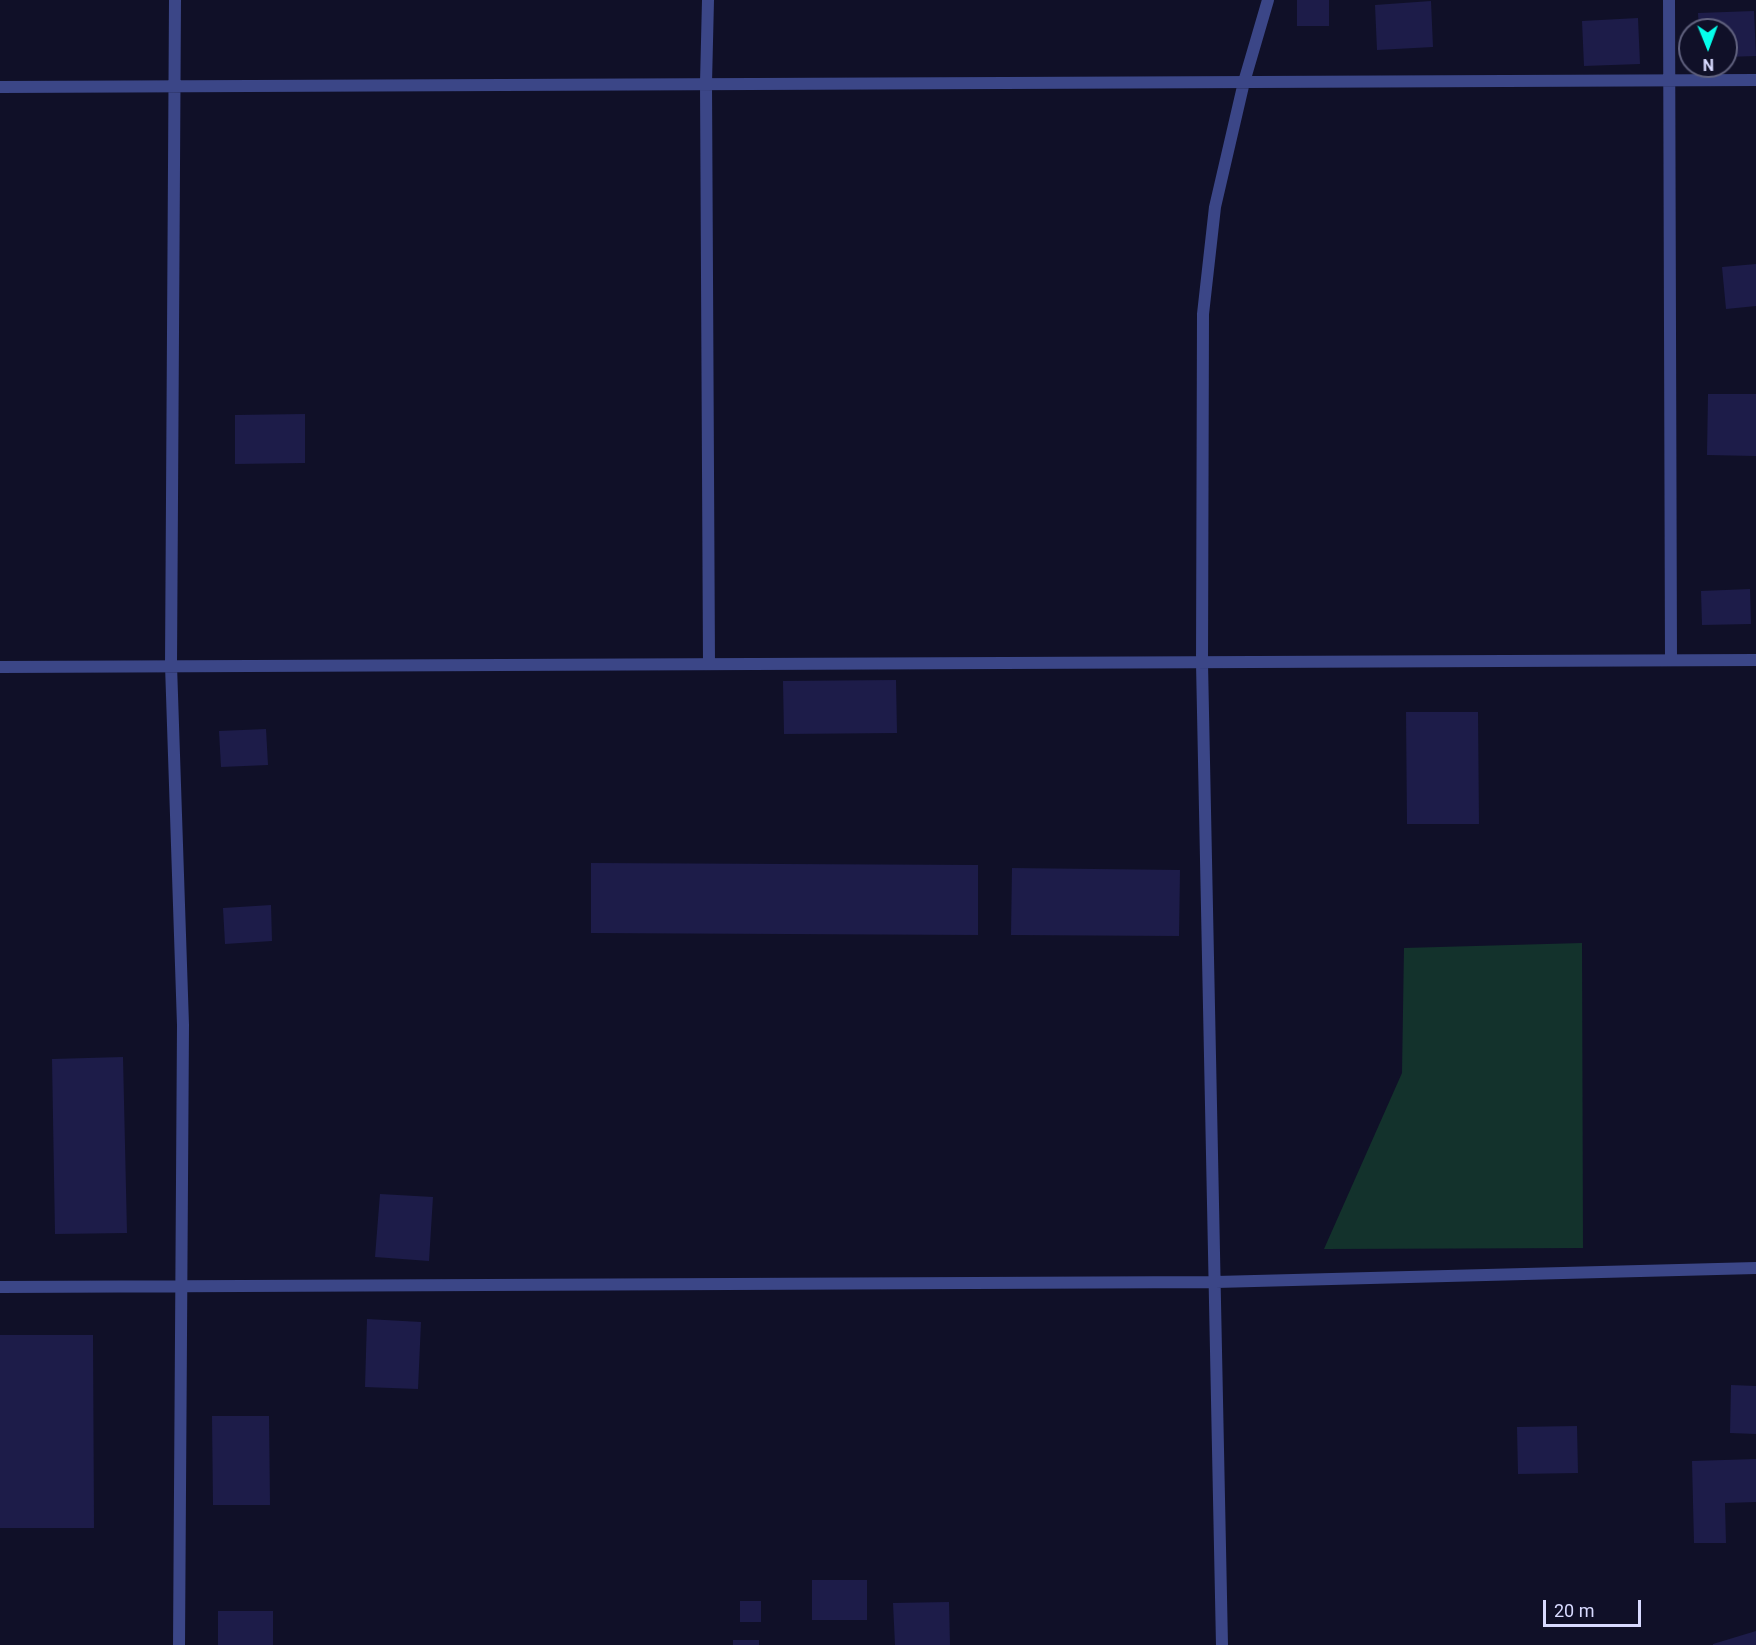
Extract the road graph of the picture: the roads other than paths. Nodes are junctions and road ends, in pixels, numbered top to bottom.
1 (175, 0) edge
2 (708, 0) edge
3 (1268, 0) edge
4 (1669, 0) edge
5 (1669, 80) junction
6 (1756, 80) edge
7 (1244, 82) junction
8 (706, 83) junction
9 (176, 86) junction
10 (0, 87) edge
11 (1671, 659) junction
12 (1756, 660) edge
13 (1202, 663) junction
14 (709, 664) junction
15 (171, 665) junction
16 (0, 667) edge
17 (1756, 1268) edge
18 (1216, 1282) junction
19 (181, 1285) junction
20 (0, 1287) edge
21 (179, 1645) edge
22 (1222, 1645) edge

1 - 9 street
2 - 8 street
3 - 7 street
4 - 5 street
5 - 6 street
5 - 7 street
5 - 11 street
7 - 8 street
7 - 13 street
8 - 9 street
8 - 14 street
9 - 10 street
9 - 15 street
11 - 12 street
11 - 13 street
13 - 14 street
13 - 18 street
14 - 15 street
15 - 16 street
15 - 19 street
17 - 18 street
18 - 19 street
18 - 22 street
19 - 20 street
19 - 21 street

